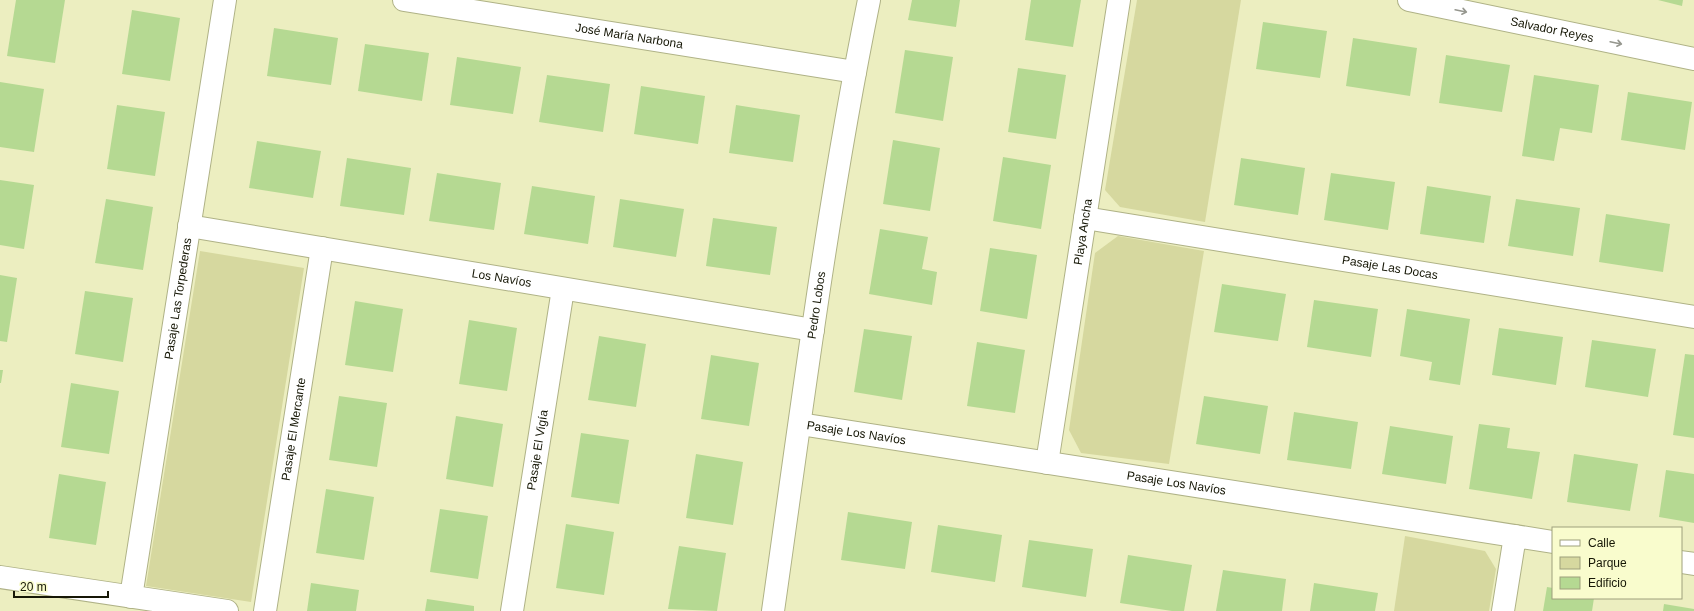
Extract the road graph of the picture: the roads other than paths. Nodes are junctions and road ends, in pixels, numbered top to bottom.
1 (225, 0) edge
2 (404, 0) edge
3 (869, 0) edge
4 (1119, 0) edge
5 (1410, 0) edge
6 (483, 6) edge
7 (1694, 59) edge
8 (855, 72) junction
9 (1085, 218) junction
10 (190, 226) junction
11 (322, 248) junction
12 (563, 288) junction
13 (1694, 317) edge
14 (813, 330) junction
15 (800, 424) junction
16 (1047, 463) junction
17 (1515, 536) junction
18 (1552, 542) edge
19 (1682, 562) edge
20 (1694, 564) edge
21 (0, 577) edge
22 (131, 597) junction
23 (227, 611) edge
24 (265, 611) edge
25 (512, 611) edge
26 (773, 611) edge
27 (1503, 611) edge

1 - 10 street, Pasaje Las Torpederas
2 - 6 street, José María Narbona
3 - 8 street, Pedro Lobos
4 - 9 street, Playa Ancha
5 -> 7 street, Salvador Reyes
6 - 8 street, José María Narbona
8 - 14 street, Pedro Lobos
9 - 13 street, Pasaje Las Docas
9 - 16 street, Playa Ancha
10 - 11 street, Los Navíos
10 - 22 street, Pasaje Las Torpederas
11 - 12 street, Los Navíos
11 - 24 street, Pasaje El Mercante
12 - 14 street, Los Navíos
12 - 25 street, Pasaje El Vigía
14 - 15 street, Pedro Lobos
15 - 16 street, Pasaje Los Navíos
15 - 26 street, Pedro Lobos
16 - 17 street, Pasaje Los Navíos
17 - 18 street, Pasaje Los Navíos
17 - 27 street
19 - 20 street
21 - 22 street
22 - 23 street

